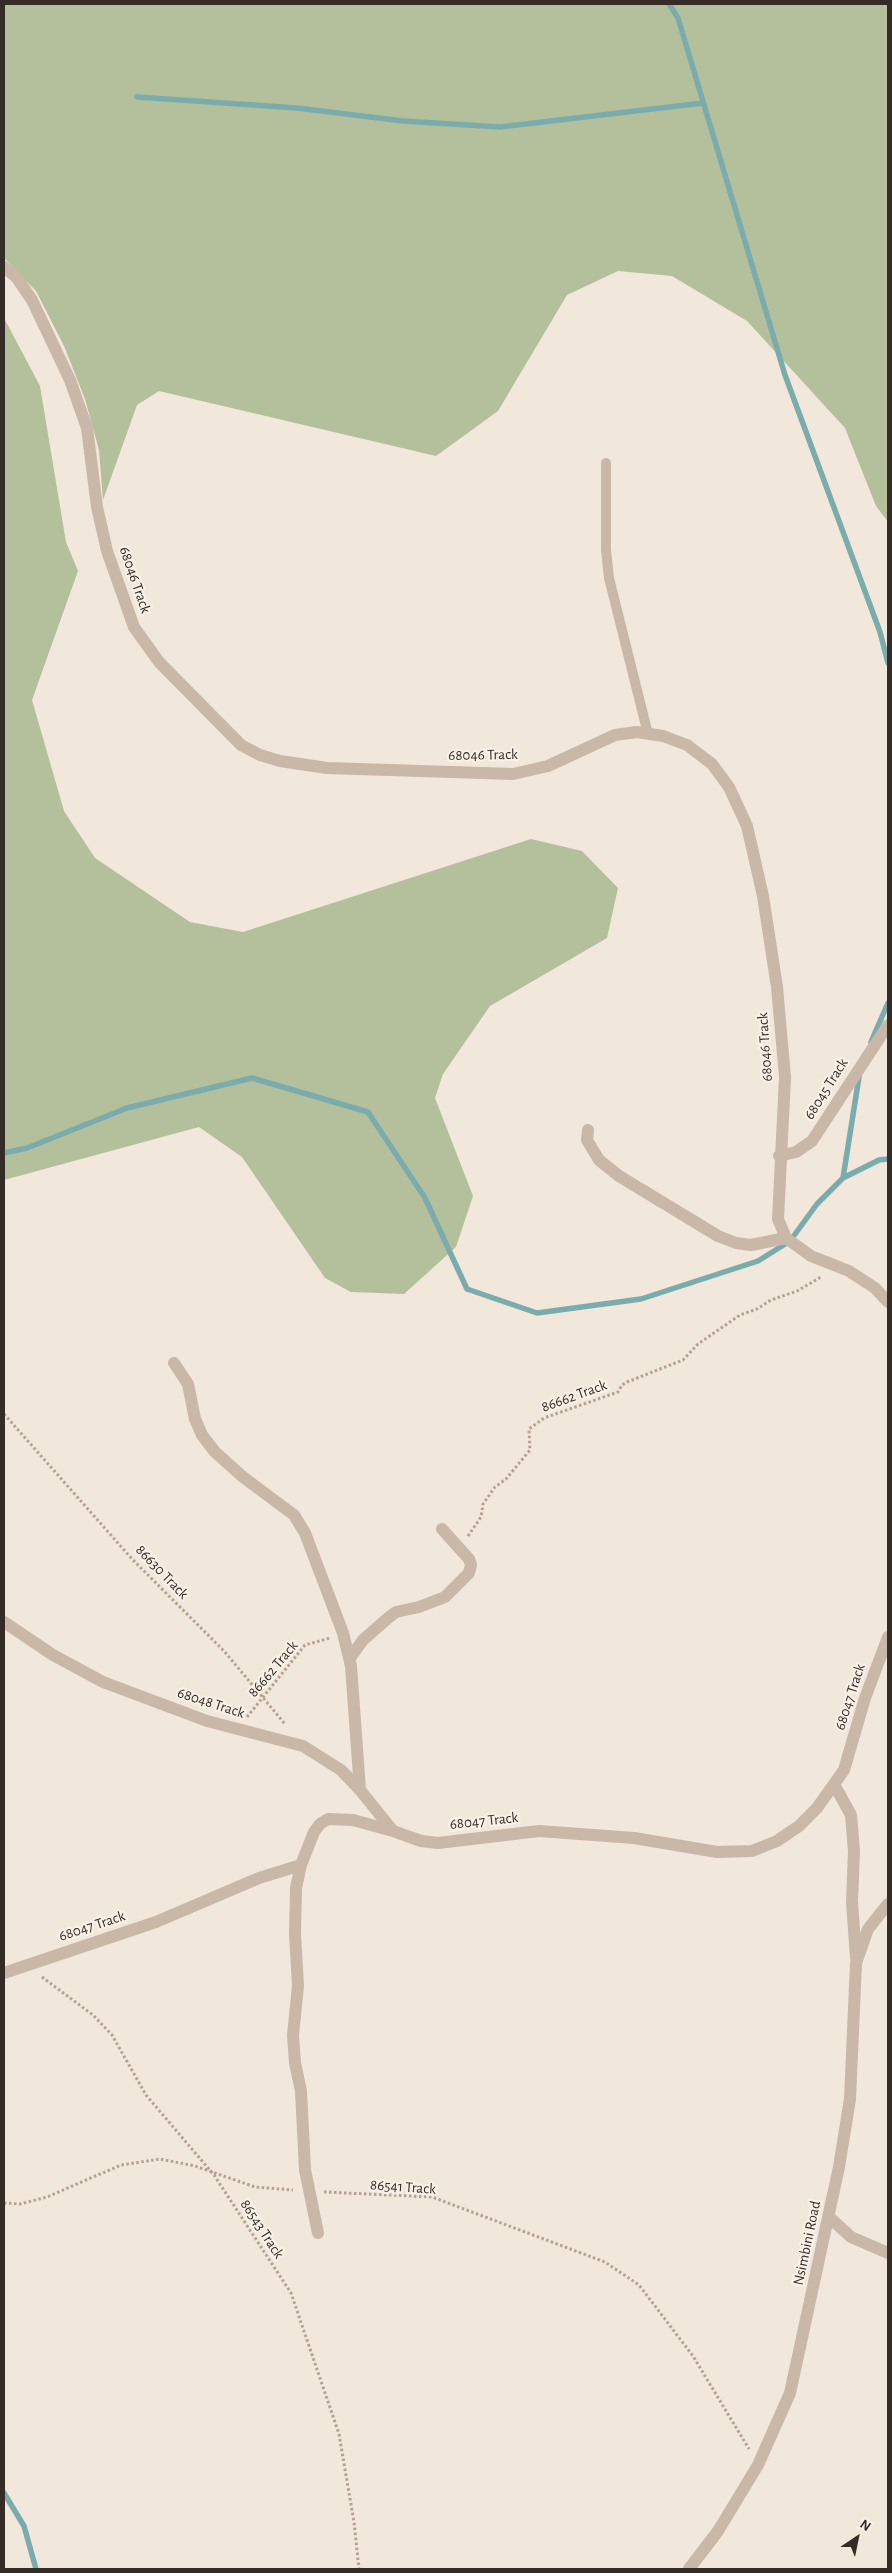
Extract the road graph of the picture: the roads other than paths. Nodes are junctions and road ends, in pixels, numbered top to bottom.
1 (4, 267) edge
2 (606, 463) dead end
3 (648, 734) junction
4 (888, 1025) edge
5 (588, 1130) dead end
6 (779, 1156) junction
7 (786, 1238) junction
8 (888, 1302) edge
9 (174, 1363) dead end
10 (442, 1529) dead end
11 (4, 1622) edge
12 (888, 1637) edge
13 (350, 1658) junction
14 (835, 1786) junction
15 (360, 1790) junction
16 (393, 1831) junction
17 (301, 1865) junction
18 (888, 1904) edge
19 (856, 1963) junction
20 (4, 1973) edge
21 (829, 2217) junction
22 (318, 2233) dead end
23 (888, 2254) edge
24 (689, 2569) edge

1 - 3 street, 68046 Track
2 - 3 lane
3 - 6 street, 68046 Track
4 - 6 street, 68045 Track
5 - 7 street
6 - 7 street, 68046 Track
7 - 8 street
9 - 13 street
10 - 13 street
11 - 15 street, 68048 Track
12 - 14 street, 68047 Track
13 - 15 street
14 - 16 street, 68047 Track
14 - 19 street
15 - 16 street, 68048 Track
16 - 17 street, 68047 Track
17 - 20 street, 68047 Track
17 - 22 street
18 - 19 street, Nsimbini Road
19 - 21 street, Nsimbini Road
21 - 23 street
21 - 24 street, Nsimbini Road

